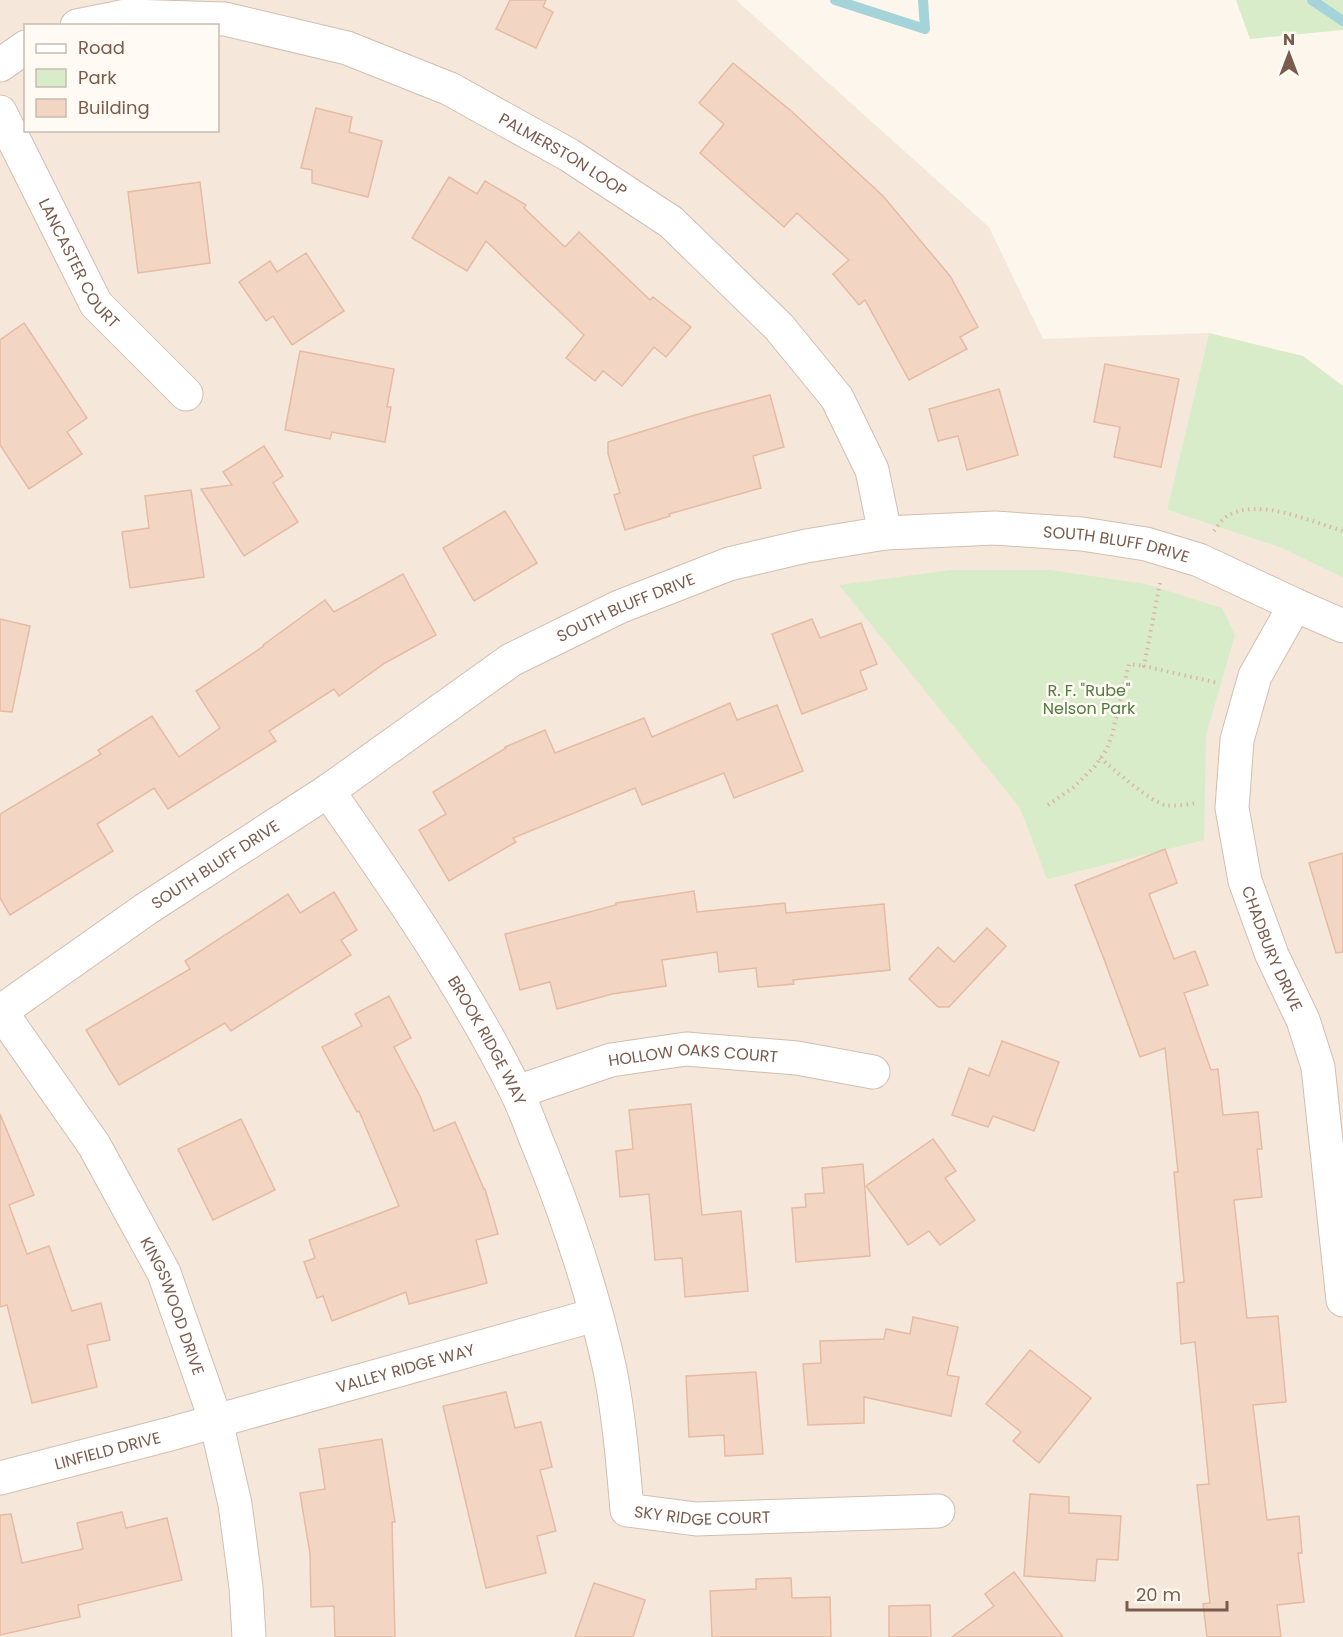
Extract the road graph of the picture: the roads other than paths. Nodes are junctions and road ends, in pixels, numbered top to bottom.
1 (87, 24) edge
2 (24, 48) edge
3 (0, 65) edge
4 (0, 112) edge
5 (186, 394) dead end
6 (885, 533) junction
7 (1295, 605) junction
8 (1343, 626) edge
9 (328, 791) junction
10 (0, 1012) edge
11 (873, 1072) dead end
12 (517, 1092) junction
13 (1343, 1300) edge
14 (595, 1315) junction
15 (216, 1421) junction
16 (0, 1478) edge
17 (938, 1510) dead end
18 (249, 1637) edge

1 - 6 street, PALMERSTON LOOP
2 - 3 street
4 - 5 street, LANCASTER COURT
6 - 7 street, SOUTH BLUFF DRIVE
6 - 9 street, SOUTH BLUFF DRIVE
7 - 8 street, SOUTH BLUFF DRIVE
7 - 13 street, CHADBURY DRIVE
9 - 10 street, SOUTH BLUFF DRIVE
9 - 12 street, BROOK RIDGE WAY
10 - 15 street, KINGSWOOD DRIVE
11 - 12 street, HOLLOW OAKS COURT
12 - 14 street, BROOK RIDGE WAY
14 - 15 street, VALLEY RIDGE WAY
14 - 17 street, SKY RIDGE COURT
15 - 16 street, LINFIELD DRIVE
15 - 18 street, KINGSWOOD DRIVE

